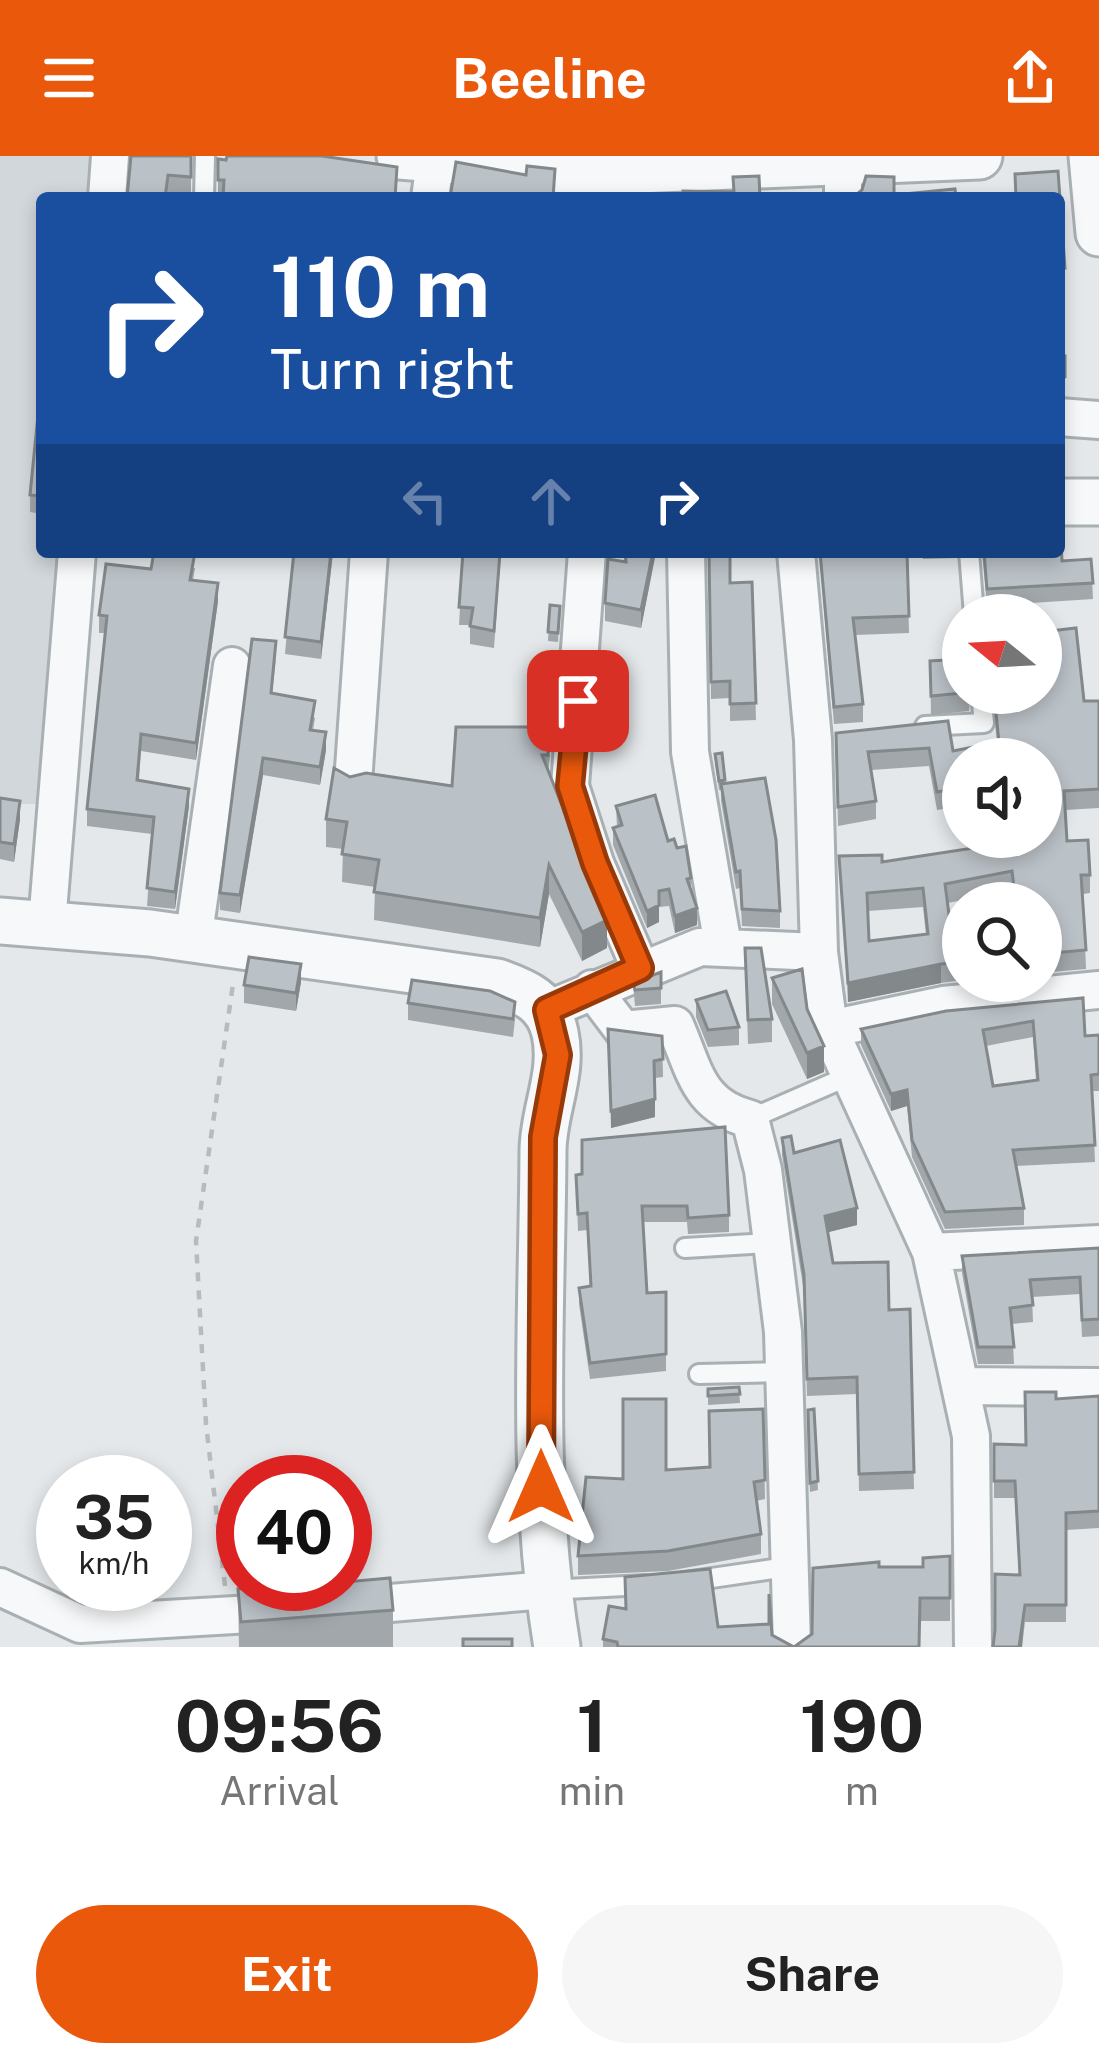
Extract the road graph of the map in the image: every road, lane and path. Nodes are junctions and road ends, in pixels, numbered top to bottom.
1 (110, 156) edge
2 (205, 156) edge
3 (979, 156) edge
4 (1092, 156) edge
5 (422, 172) edge
6 (843, 172) edge
7 (768, 173) edge
8 (572, 174) edge
9 (107, 192) edge
10 (204, 192) edge
11 (1099, 233) edge
12 (1065, 417) edge
13 (1099, 420) edge
14 (1065, 502) edge
15 (1099, 502) edge
16 (77, 558) edge
17 (369, 558) edge
18 (586, 558) edge
19 (686, 558) edge
20 (797, 558) edge
21 (969, 558) edge
22 (972, 594) edge
23 (232, 666) dead end
24 (982, 714) edge
25 (894, 728) edge
26 (352, 783) edge
27 (0, 921) edge
28 (47, 924) junction
29 (193, 941) junction
30 (723, 946) junction
31 (239, 948) junction
32 (819, 952) junction
33 (640, 968) junction
34 (592, 989) junction
35 (1099, 990) edge
36 (547, 1010) junction
37 (830, 1029) junction
38 (851, 1076) junction
39 (750, 1119) junction
40 (768, 1243) junction
41 (1099, 1244) edge
42 (685, 1248) dead end
43 (931, 1252) junction
44 (784, 1372) junction
45 (700, 1374) dead end
46 (961, 1386) junction
47 (1099, 1387) edge
48 (795, 1575) junction
49 (0, 1587) edge
50 (547, 1590) junction
51 (229, 1617) junction
52 (556, 1647) edge
53 (792, 1647) edge
54 (973, 1647) edge

1 - 9 street
2 - 10 lane
3 - 6 street
4 - 11 street
5 - 8 street
6 - 7 street
7 - 8 street
12 - 13 street
14 - 15 street
16 - 28 street
17 - 26 street
18 - 33 street
19 - 30 street
20 - 32 street
21 - 22 lane
23 - 29 street
24 - 25 lane
27 - 28 street
28 - 29 street
29 - 31 street
30 - 32 street
30 - 33 street
31 - 36 street
31 - 51 path
32 - 37 street
33 - 34 street
34 - 36 street
34 - 39 street
35 - 37 street
36 - 50 street
37 - 38 street
38 - 39 lane
38 - 43 street
39 - 40 street
40 - 42 lane
40 - 44 street
41 - 43 street
43 - 46 street
44 - 45 lane
44 - 48 street
46 - 47 street
46 - 54 street
48 - 50 lane
48 - 53 street
49 - 51 street
50 - 51 street
50 - 52 street

